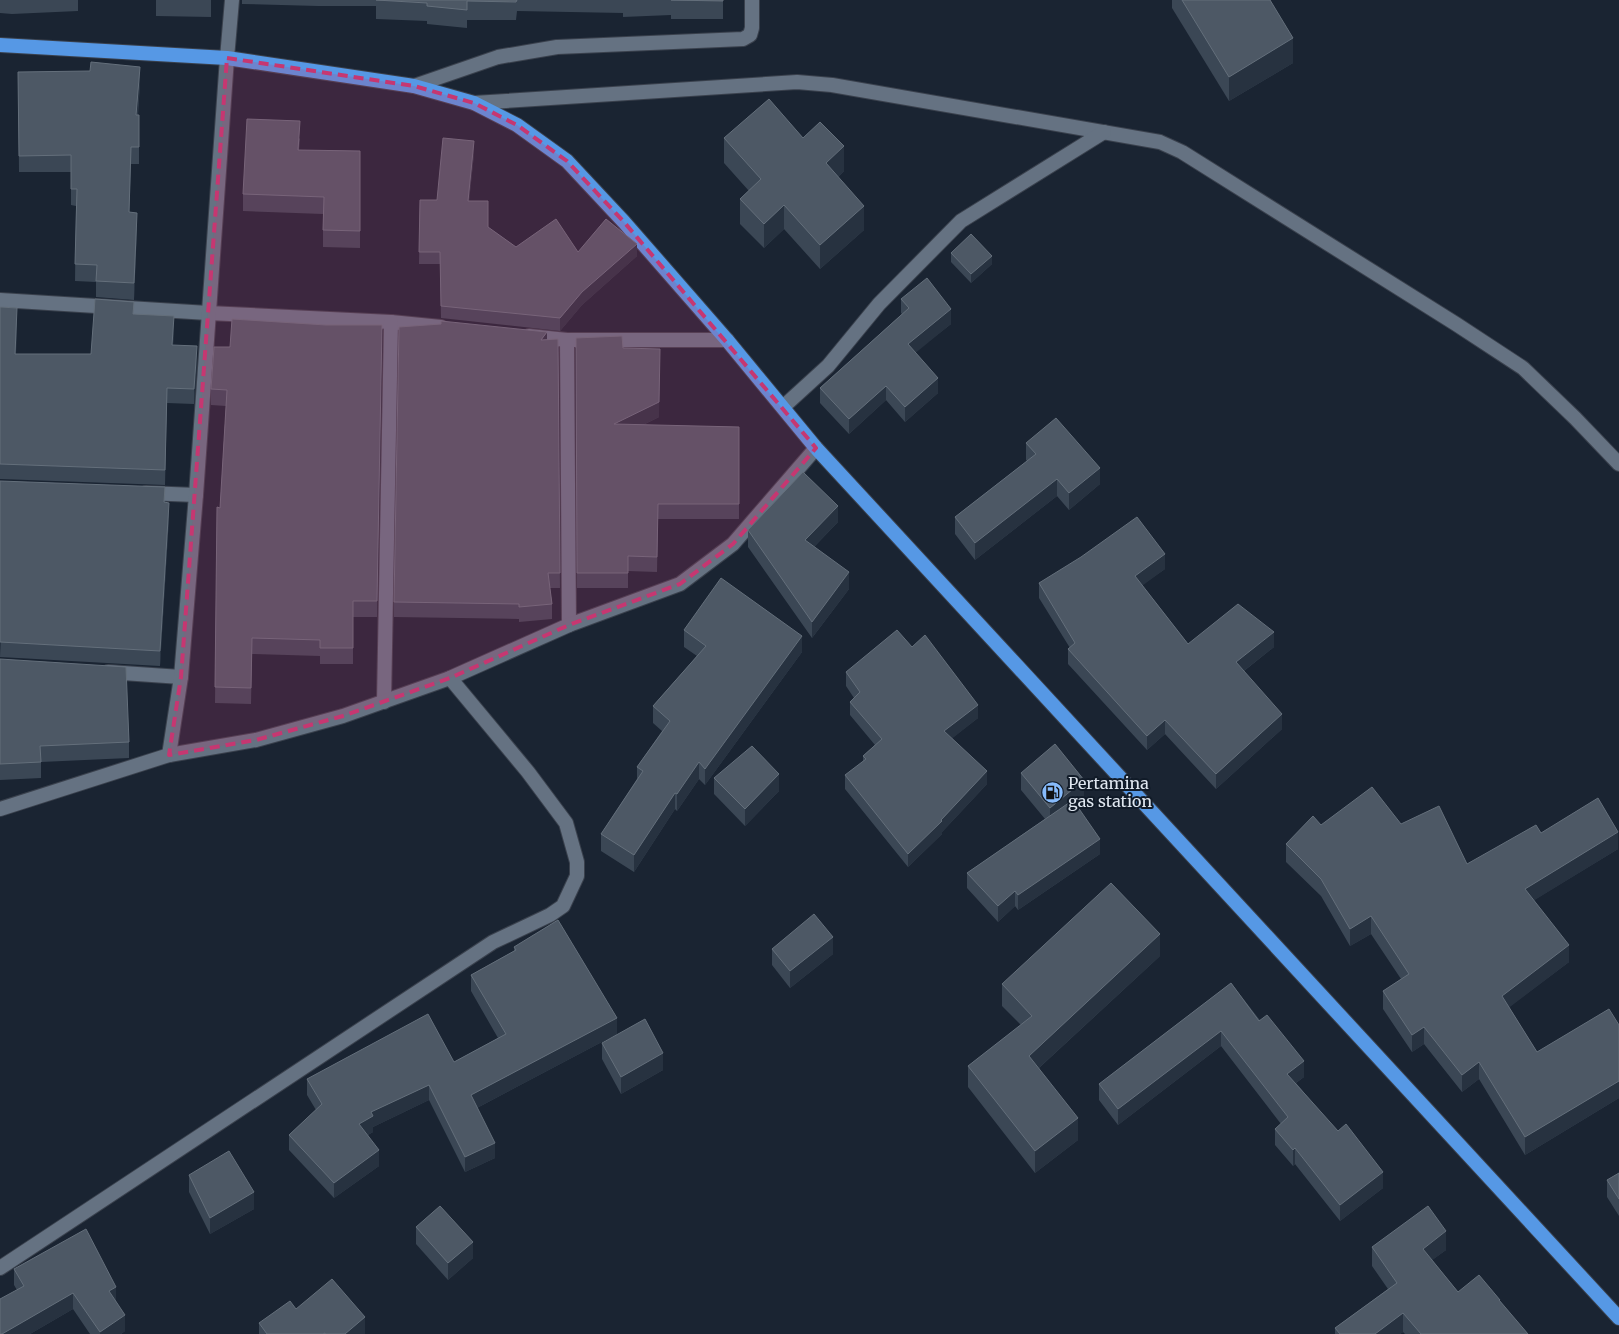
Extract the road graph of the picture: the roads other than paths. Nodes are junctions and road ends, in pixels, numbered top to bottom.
1 (232, 0) edge
2 (752, 0) edge
3 (0, 46) edge
4 (227, 58) junction
5 (414, 86) junction
6 (474, 104) junction
7 (1104, 132) junction
8 (0, 300) edge
9 (208, 314) junction
10 (391, 322) junction
11 (450, 328) edge
12 (518, 335) edge
13 (568, 340) junction
14 (727, 340) junction
15 (783, 407) junction
16 (816, 448) junction
17 (1619, 464) edge
18 (137, 493) edge
19 (196, 495) junction
20 (569, 625) junction
21 (95, 672) edge
22 (181, 677) junction
23 (450, 678) junction
24 (384, 702) junction
25 (169, 755) junction
26 (0, 809) edge
27 (0, 1268) edge
28 (1619, 1318) edge

1 - 4 street
2 - 5 street
3 - 4 highway
4 - 5 highway
4 - 9 street
5 - 6 highway
6 - 7 street
6 - 14 highway
7 - 15 street
7 - 17 street
8 - 9 street
9 - 10 street
9 - 19 street
10 - 11 street
10 - 24 street
12 - 13 street
13 - 14 street
13 - 20 street
14 - 15 highway
15 - 16 highway
16 - 20 street
16 - 28 highway
18 - 19 street
19 - 22 street
20 - 23 street
21 - 22 street
22 - 25 street
23 - 24 street
23 - 27 street
24 - 25 street
25 - 26 street

